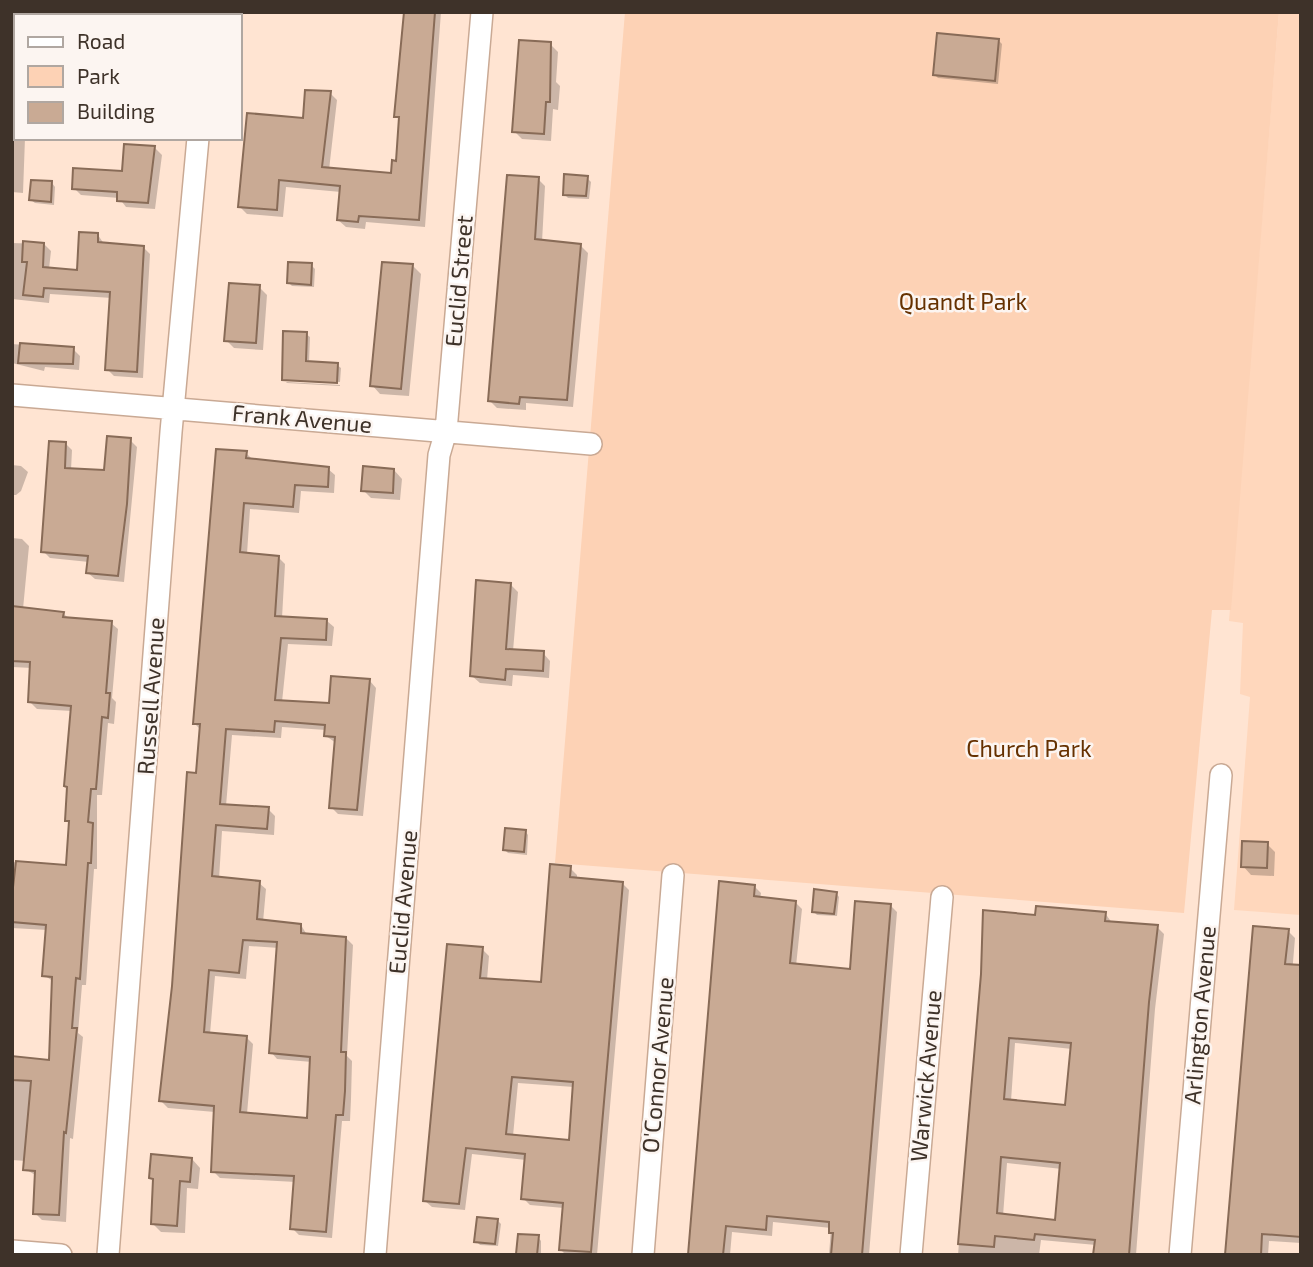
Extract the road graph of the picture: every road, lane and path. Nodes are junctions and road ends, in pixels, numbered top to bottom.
1 (482, 12) edge
2 (198, 140) edge
3 (12, 395) edge
4 (174, 409) junction
5 (446, 431) junction
6 (592, 444) dead end
7 (432, 550) joint
8 (1221, 775) dead end
9 (673, 875) dead end
10 (942, 897) dead end
11 (12, 1251) edge
12 (61, 1255) edge
13 (108, 1255) edge
14 (375, 1255) edge
15 (643, 1255) edge
16 (911, 1255) edge
17 (1180, 1255) edge

1 - 5 street, Euclid Street
2 - 4 street, Russell Avenue
3 - 4 street, Frank Avenue
4 - 5 street, Frank Avenue
4 - 13 street, Russell Avenue
5 - 6 street, Frank Avenue
5 - 7 street, Euclid Street
7 - 14 street, Euclid Avenue
8 - 17 street, Arlington Avenue
9 - 15 street, O'Connor Avenue
10 - 16 street, Warwick Avenue
11 - 12 street

